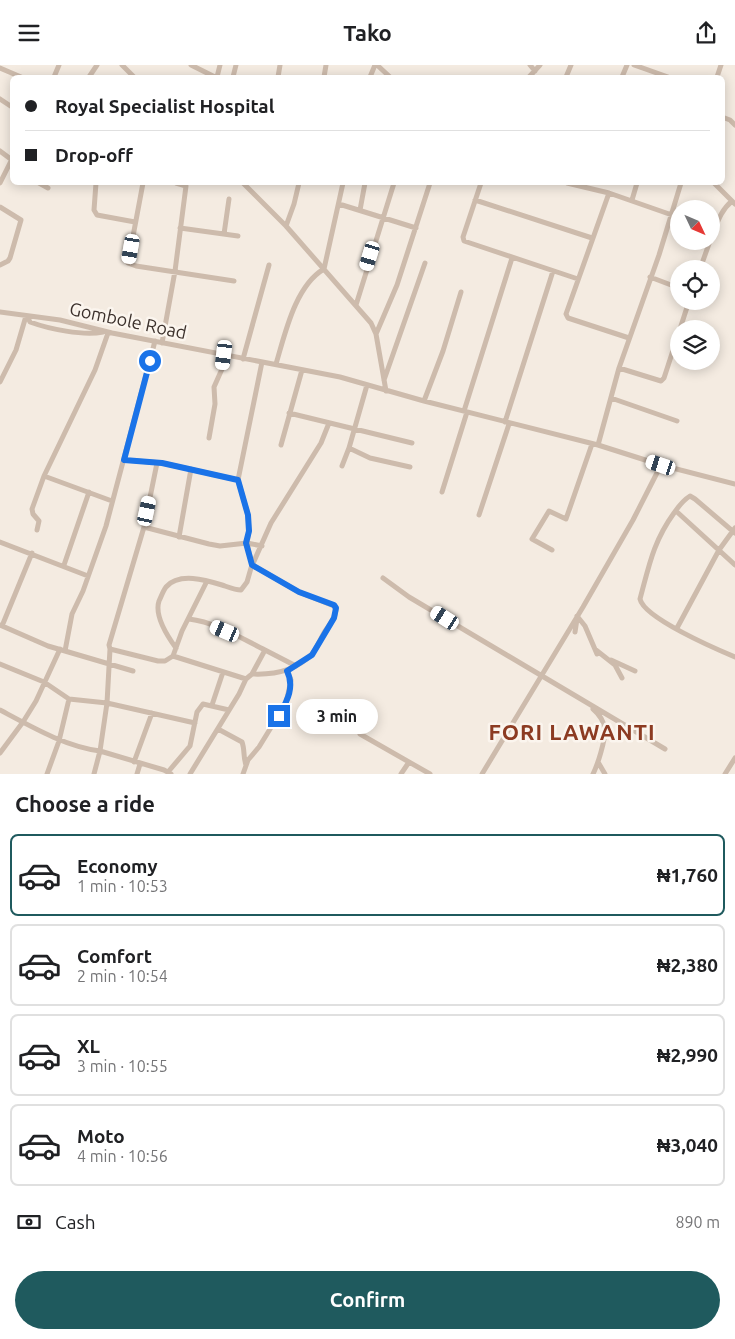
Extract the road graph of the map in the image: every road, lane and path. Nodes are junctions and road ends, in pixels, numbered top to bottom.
1 (192, 65) edge
2 (376, 65) edge
3 (530, 65) edge
4 (540, 65) edge
5 (634, 65) edge
6 (0, 68) edge
7 (535, 71) junction
8 (16, 75) edge
9 (212, 75) edge
10 (388, 75) edge
11 (531, 75) edge
12 (662, 75) edge
13 (0, 151) edge
14 (10, 162) edge
15 (10, 165) edge
16 (0, 183) edge
17 (43, 185) edge
18 (96, 185) edge
19 (143, 185) edge
20 (187, 185) edge
21 (245, 185) edge
22 (251, 185) edge
23 (299, 185) edge
24 (343, 185) edge
25 (365, 185) edge
26 (393, 185) edge
27 (429, 185) edge
28 (480, 185) edge
29 (586, 185) edge
30 (636, 185) edge
31 (680, 185) edge
32 (716, 185) edge
33 (48, 188) dead end
34 (250, 189) junction
35 (609, 193) junction
36 (229, 199) dead end
37 (475, 200) junction
38 (632, 200) junction
39 (676, 200) edge
40 (733, 202) edge
41 (339, 204) junction
42 (0, 207) edge
43 (360, 210) junction
44 (670, 214) edge
45 (720, 215) edge
46 (383, 217) junction
47 (670, 221) edge
48 (135, 222) junction
49 (286, 226) junction
50 (416, 227) junction
51 (180, 228) junction
52 (224, 234) junction
53 (238, 236) dead end
54 (592, 238) junction
55 (512, 258) junction
56 (425, 263) dead end
57 (0, 265) edge
58 (269, 265) dead end
59 (324, 269) junction
60 (175, 271) junction
61 (553, 271) junction
62 (650, 277) junction
63 (578, 279) junction
64 (234, 281) dead end
65 (670, 285) edge
66 (461, 292) dead end
67 (356, 305) junction
68 (0, 312) edge
69 (27, 316) junction
70 (107, 332) junction
71 (376, 334) junction
72 (629, 339) junction
73 (155, 341) junction
74 (162, 343) junction
75 (224, 355) junction
76 (243, 359) junction
77 (670, 359) edge
78 (262, 362) junction
79 (276, 364) junction
80 (619, 368) junction
81 (302, 370) junction
82 (0, 382) edge
83 (383, 382) junction
84 (367, 385) junction
85 (386, 391) junction
86 (610, 398) junction
87 (424, 401) junction
88 (465, 411) junction
89 (289, 413) junction
90 (677, 421) dead end
91 (329, 423) junction
92 (507, 423) junction
93 (354, 429) junction
94 (209, 438) dead end
95 (412, 443) dead end
96 (281, 445) dead end
97 (595, 445) junction
98 (349, 449) junction
99 (124, 460) junction
100 (157, 463) junction
101 (661, 465) junction
102 (342, 466) dead end
103 (410, 467) dead end
104 (192, 469) junction
105 (44, 476) junction
106 (238, 480) junction
107 (735, 484) edge
108 (89, 492) junction
109 (442, 492) dead end
110 (112, 501) junction
111 (676, 511) junction
112 (479, 515) dead end
113 (144, 527) junction
114 (37, 530) dead end
115 (734, 531) edge
116 (179, 537) junction
117 (0, 541) edge
118 (246, 543) junction
119 (262, 546) junction
120 (552, 550) dead end
121 (719, 550) junction
122 (32, 553) junction
123 (64, 565) junction
124 (252, 565) junction
125 (735, 565) edge
126 (88, 576) junction
127 (383, 578) dead end
128 (207, 581) junction
129 (577, 616) junction
130 (189, 619) junction
131 (1, 626) edge
132 (678, 628) junction
133 (575, 632) dead end
134 (176, 648) junction
135 (110, 649) junction
136 (63, 650) junction
137 (265, 650) junction
138 (173, 657) junction
139 (735, 657) edge
140 (606, 658) junction
141 (0, 663) edge
142 (109, 663) junction
143 (296, 666) junction
144 (133, 671) dead end
145 (287, 671) junction
146 (635, 671) dead end
147 (223, 672) junction
148 (252, 675) junction
149 (540, 676) junction
150 (622, 678) dead end
151 (246, 679) junction
152 (44, 682) junction
153 (69, 699) junction
154 (585, 701) junction
155 (107, 703) junction
156 (212, 705) junction
157 (0, 710) edge
158 (229, 710) junction
159 (152, 713) junction
160 (23, 722) junction
161 (195, 723) junction
162 (218, 729) junction
163 (360, 734) dead end
164 (59, 741) junction
165 (665, 749) dead end
166 (100, 751) junction
167 (0, 753) edge
168 (735, 758) edge
169 (134, 762) junction
170 (408, 762) junction
171 (598, 763) junction
172 (140, 764) junction
173 (246, 765) junction
174 (170, 773) edge
175 (47, 774) edge
176 (94, 774) edge
177 (137, 774) edge
178 (190, 774) edge
179 (243, 774) edge
180 (401, 774) edge
181 (430, 774) edge
182 (482, 774) edge
183 (594, 774) edge
184 (605, 774) edge
185 (725, 774) edge

1 - 9 street
2 - 10 street
3 - 7 street
4 - 7 street
5 - 12 street
6 - 8 street
7 - 11 street
13 - 14 street
15 - 16 street
17 - 33 street
18 - 48 street
19 - 48 street
20 - 51 street
21 - 34 street
22 - 34 street
23 - 49 street
24 - 41 street
25 - 43 street
26 - 46 street
27 - 50 street
28 - 37 street
29 - 35 street
30 - 38 street
31 - 39 street
32 - 40 street
34 - 49 street
35 - 38 street
35 - 54 street
36 - 52 street
37 - 54 street
37 - 55 street
38 - 44 street
40 - 45 street
41 - 43 street
41 - 59 street
42 - 57 street
43 - 46 street
46 - 50 street
46 - 67 street
47 - 62 street
48 - 60 street
49 - 59 street
50 - 71 street
51 - 52 street
51 - 60 street
52 - 53 street
54 - 63 street
55 - 61 street
55 - 88 street
56 - 83 street
58 - 76 street
59 - 67 street
59 - 79 street
60 - 64 street
60 - 74 street
61 - 63 street
61 - 92 street
62 - 65 street
62 - 72 street
63 - 72 street
66 - 87 street
67 - 71 street
68 - 69 street, Gombole Road
69 - 70 street, Gombole Road
69 - 70 street
69 - 82 street
70 - 73 street, Gombole Road
70 - 105 street
71 - 83 street
72 - 80 street
73 - 74 street, Gombole Road
73 - 99 street
74 - 75 street, Gombole Road
75 - 76 street, Gombole Road
75 - 94 street
76 - 78 street, Gombole Road
77 - 80 street
78 - 79 street, Gombole Road
78 - 106 street
79 - 81 street, Gombole Road
80 - 86 street
81 - 84 street, Gombole Road
81 - 89 street
83 - 85 street
84 - 85 street, Gombole Road
84 - 93 street
85 - 87 street, Gombole Road
86 - 90 street
86 - 97 street
87 - 88 street, Gombole Road
88 - 92 street, Gombole Road
88 - 109 street
89 - 91 street
89 - 96 street
91 - 93 street
91 - 119 street
92 - 97 street, Gombole Road
92 - 112 street
93 - 95 street
93 - 98 street
97 - 101 street, Gombole Road
97 - 120 street
98 - 102 street
98 - 103 street
99 - 100 street
99 - 110 street
100 - 104 street
100 - 113 street
101 - 107 street, Gombole Road
101 - 129 street
104 - 106 street
104 - 116 street
105 - 108 street
105 - 114 street
106 - 118 street
108 - 110 street
108 - 123 street
110 - 126 street
111 - 115 street
111 - 121 street
111 - 132 street
113 - 116 street
113 - 135 street
115 - 121 street
116 - 118 street
117 - 122 street
118 - 119 street
118 - 124 street
119 - 124 street
121 - 125 street
121 - 132 street
122 - 123 street
122 - 131 street
123 - 126 street
124 - 128 street
124 - 143 street
126 - 136 street
127 - 149 street
128 - 130 street
128 - 134 street
129 - 133 street
129 - 140 street
129 - 149 street
130 - 134 street
130 - 137 street
131 - 136 street
132 - 139 street
134 - 138 street
135 - 138 street
135 - 142 street
136 - 142 street
136 - 152 street
137 - 143 street
137 - 148 street
138 - 147 street
140 - 146 street
140 - 150 street
141 - 152 street
142 - 144 street
142 - 155 street
143 - 145 street
145 - 148 street
145 - 173 street
147 - 151 street
147 - 156 street
148 - 151 street
149 - 154 street
149 - 182 street
151 - 158 street
152 - 153 street
152 - 160 street
153 - 155 street
153 - 164 street
154 - 165 street
154 - 171 street
155 - 159 street
155 - 166 street
156 - 158 street
156 - 161 street
157 - 160 street
158 - 162 street
159 - 161 street
159 - 169 street
160 - 164 street
160 - 167 street
161 - 174 street
162 - 173 street
162 - 178 street
163 - 170 street
164 - 166 street
164 - 175 street
166 - 169 street
166 - 176 street
168 - 185 street
169 - 172 street
170 - 180 street
170 - 181 street
171 - 183 street
171 - 184 street
172 - 174 street
172 - 177 street
173 - 179 street

